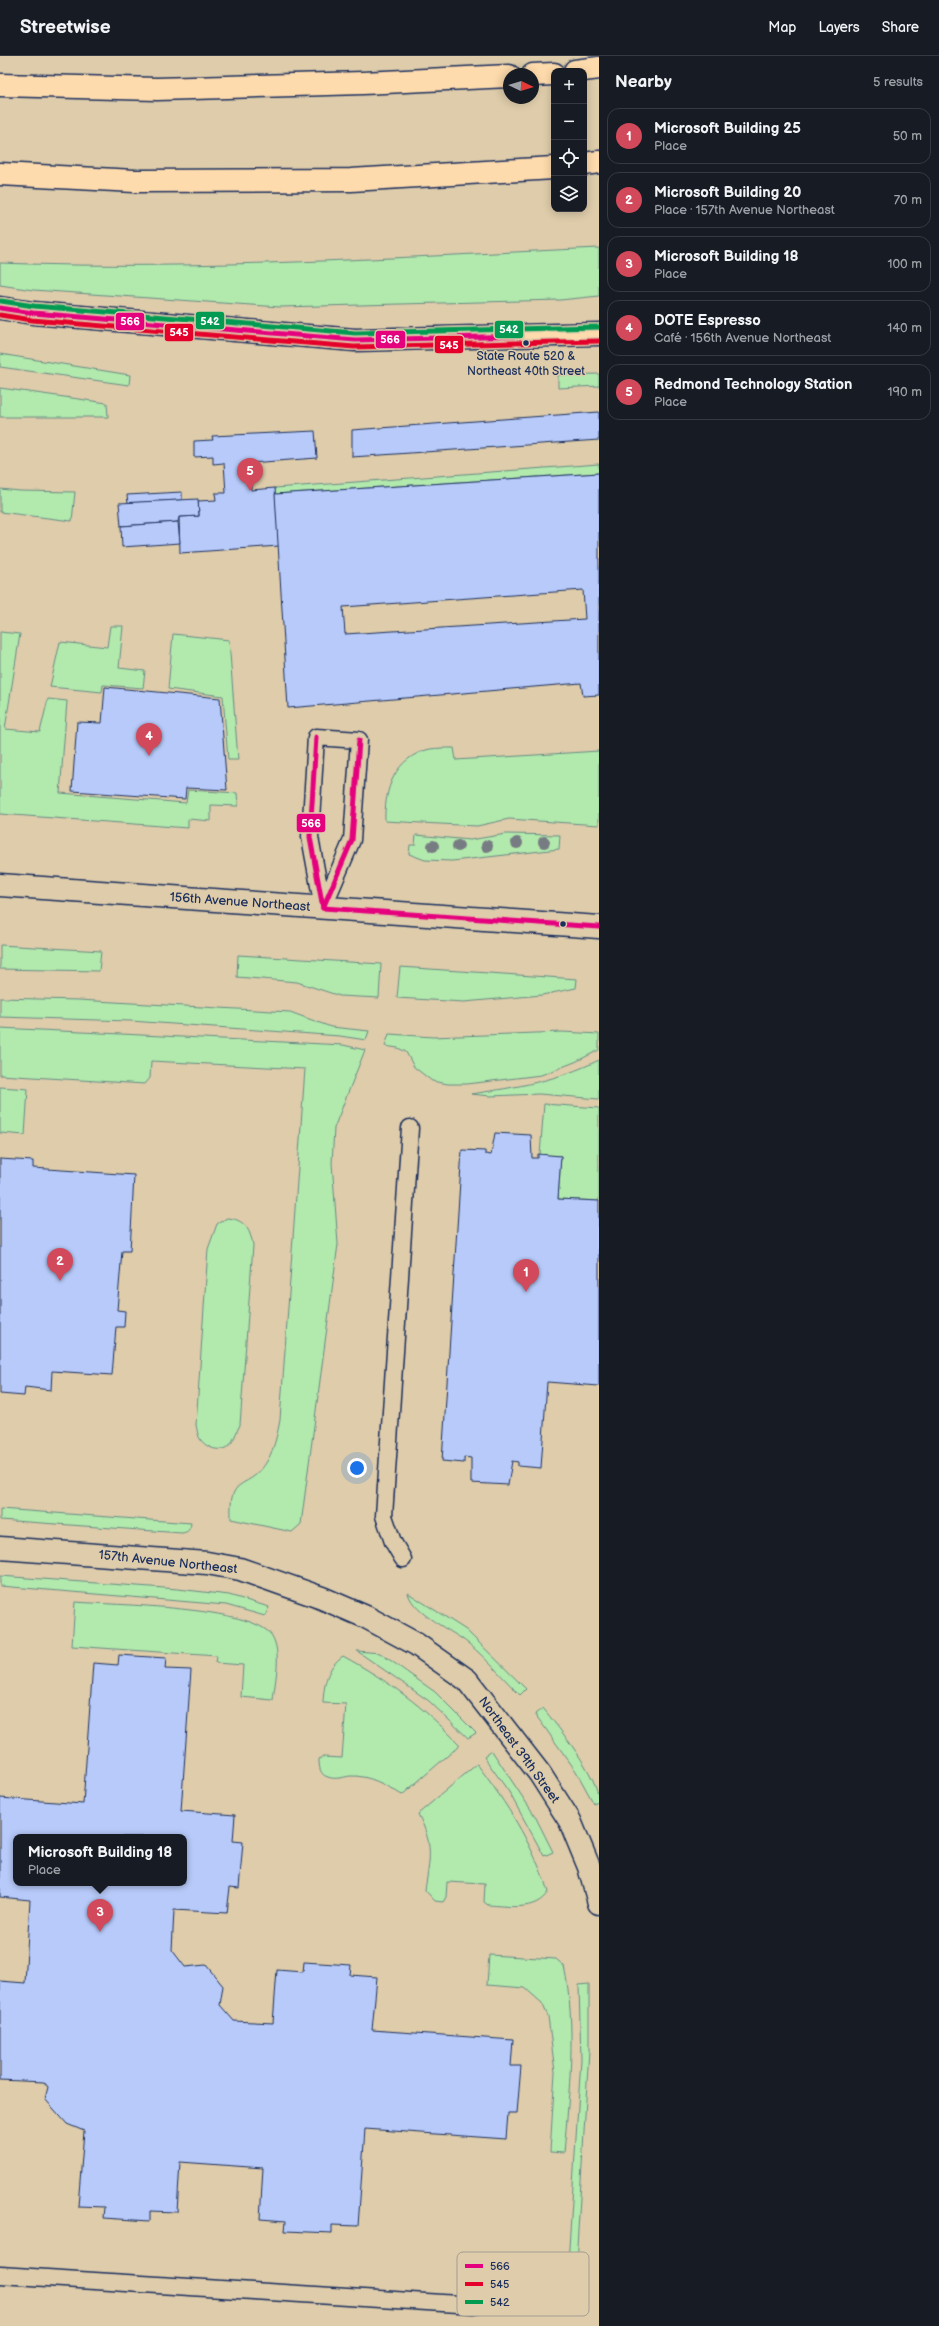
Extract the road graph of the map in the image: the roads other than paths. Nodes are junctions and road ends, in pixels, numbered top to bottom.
1 (599, 68) edge
2 (587, 70) edge
3 (551, 74) edge
4 (539, 75) edge
5 (503, 76) edge
6 (0, 85) edge
7 (599, 162) edge
8 (587, 164) edge
9 (551, 168) edge
10 (0, 174) edge
11 (0, 308) edge
12 (599, 334) edge
13 (0, 885) edge
14 (323, 908) junction
15 (599, 927) edge
16 (410, 1128) dead end
17 (0, 1548) edge
18 (403, 1559) dead end
19 (416, 1644) joint
20 (599, 1903) edge
21 (0, 2275) edge
22 (457, 2304) edge

1 - 2 highway
3 - 4 highway
5 - 6 highway
7 - 8 highway
9 - 10 highway
11 - 12 highway
13 - 14 street, 156th Avenue Northeast
14 - 14 lane
14 - 15 street, 156th Avenue Northeast
16 - 18 lane
17 - 19 street, 157th Avenue Northeast
19 - 20 street, Northeast 39th Street
21 - 22 lane

